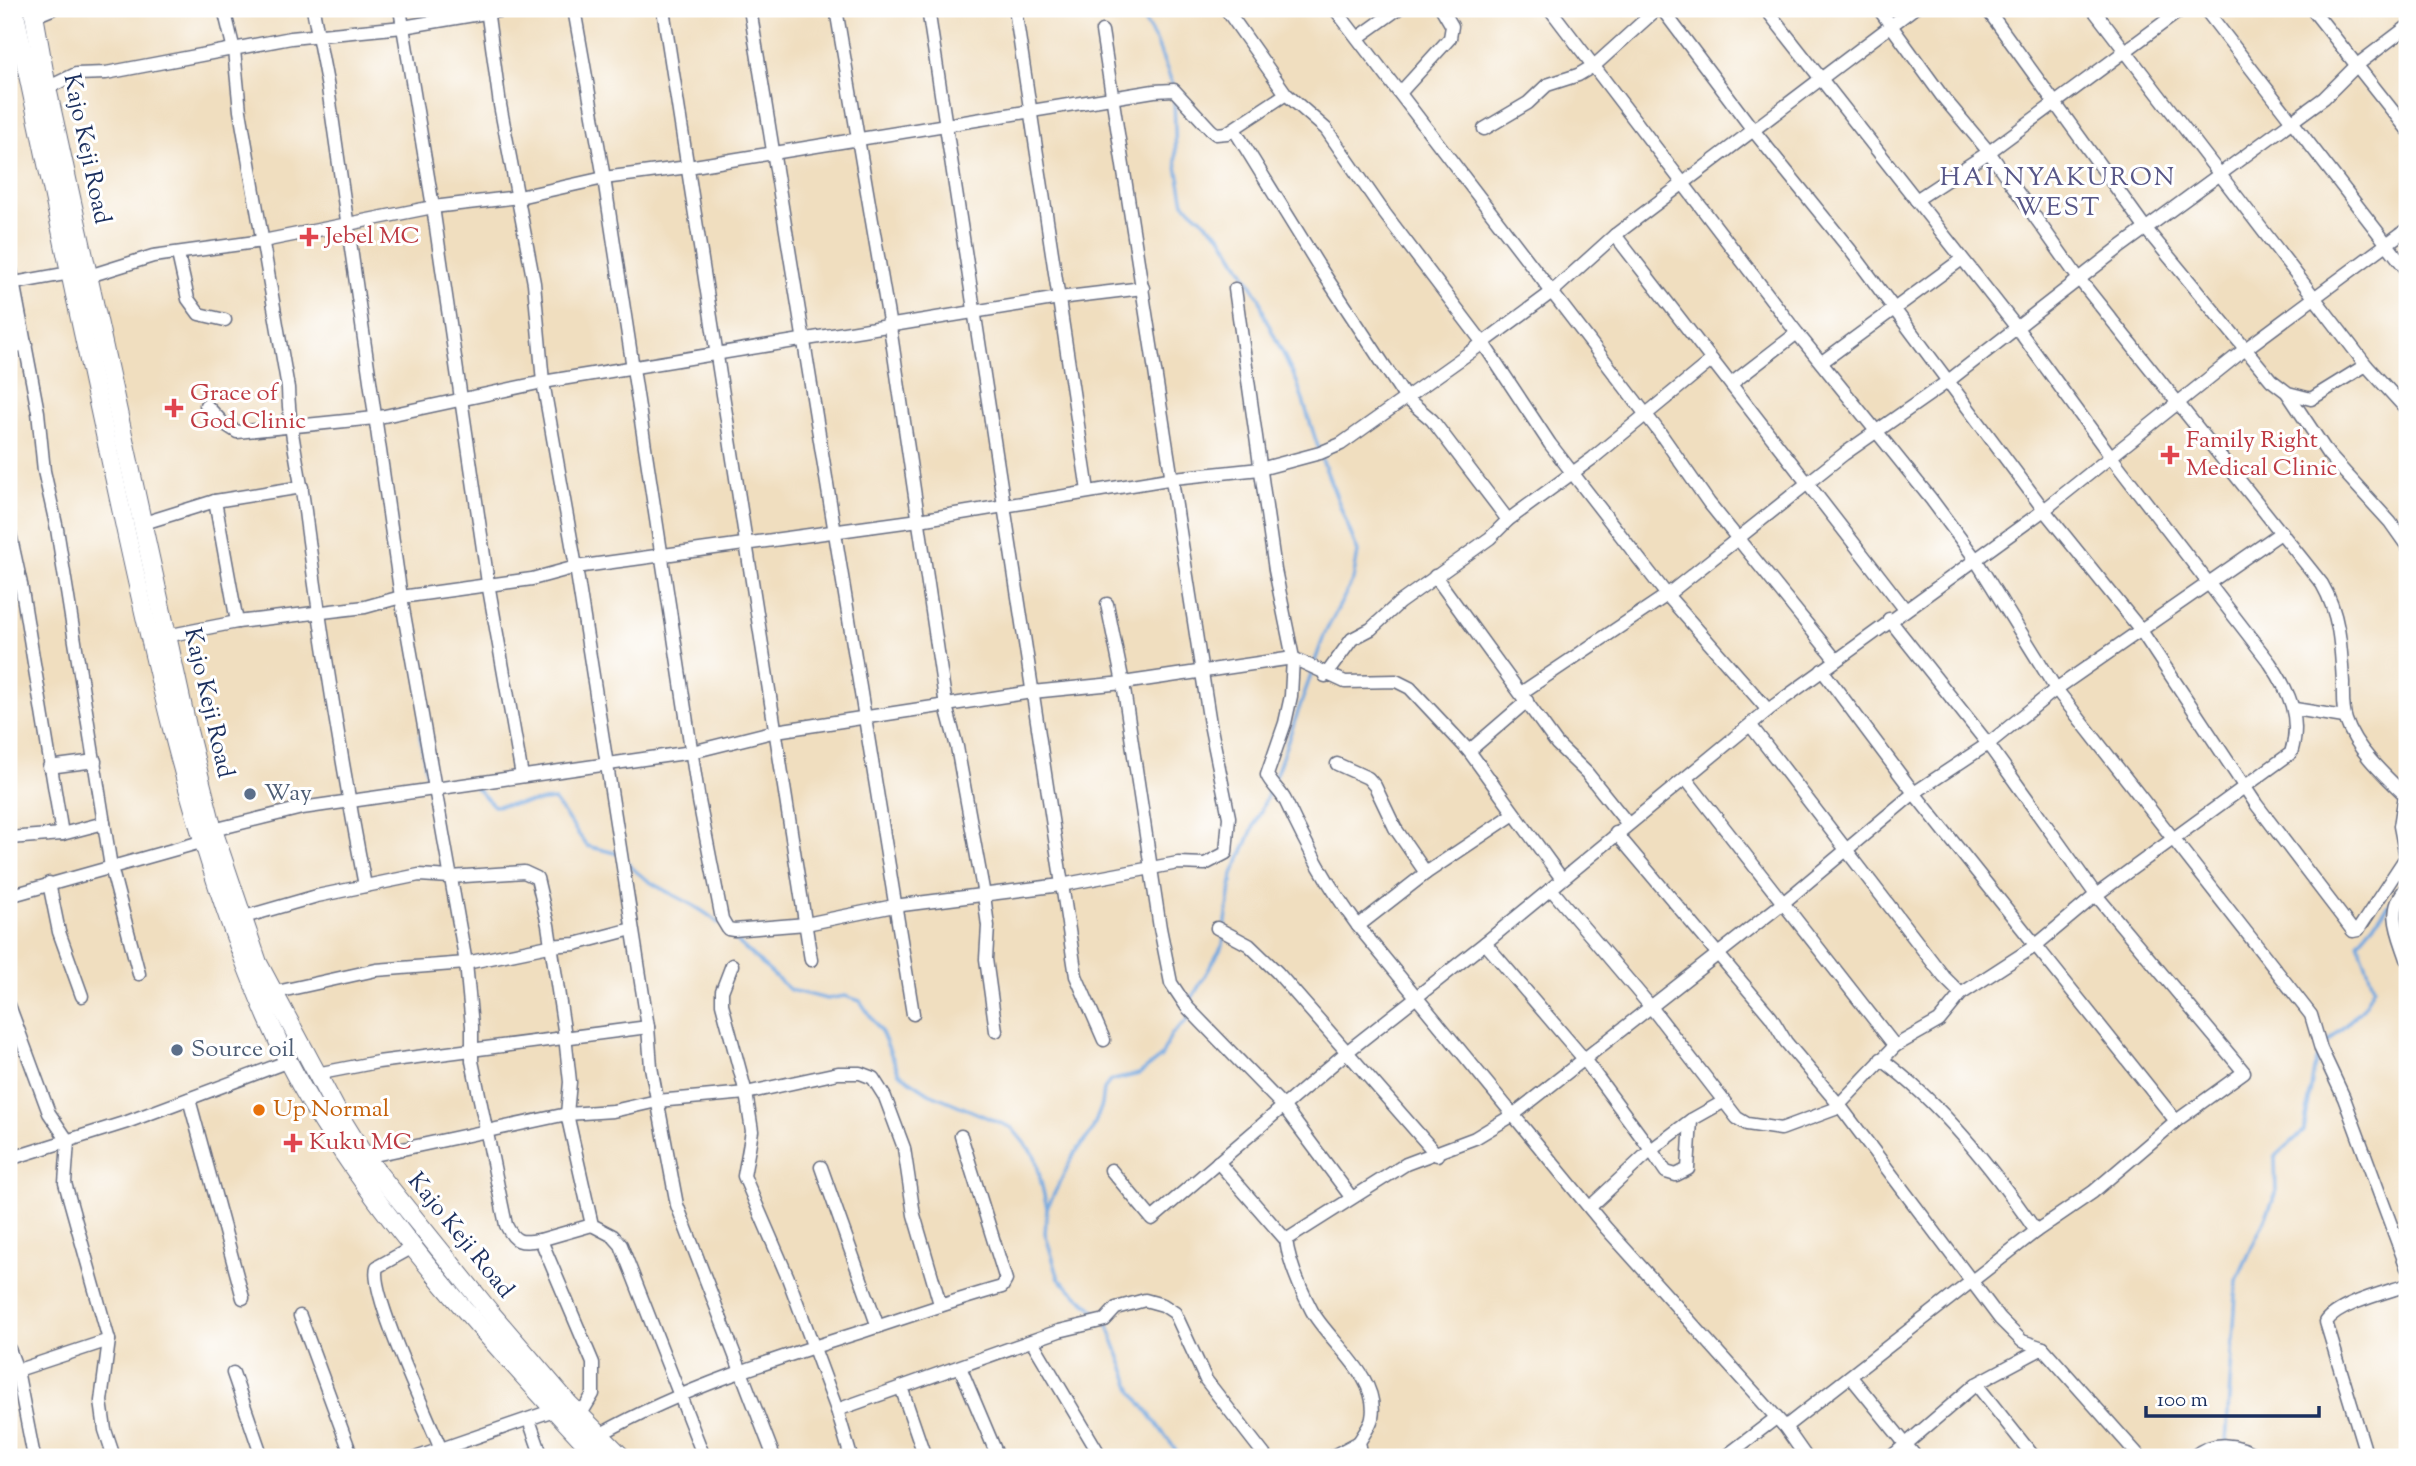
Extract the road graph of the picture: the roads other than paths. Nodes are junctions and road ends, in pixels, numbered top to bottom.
1 (14, 9) edge
2 (52, 9) edge
3 (224, 9) edge
4 (313, 9) edge
5 (400, 9) edge
6 (509, 9) edge
7 (574, 9) edge
8 (663, 9) edge
9 (750, 9) edge
10 (836, 9) edge
11 (928, 9) edge
12 (1015, 9) edge
13 (1226, 9) edge
14 (1335, 9) edge
15 (1398, 9) edge
16 (1442, 9) edge
17 (1550, 9) edge
18 (1659, 9) edge
19 (1766, 9) edge
20 (1879, 9) edge
21 (1913, 9) edge
22 (1987, 9) edge
23 (2094, 9) edge
24 (2182, 9) edge
25 (2205, 9) edge
26 (2312, 9) edge
27 (487, 10) edge
28 (34, 13) edge
29 (1890, 24) junction
30 (402, 27) junction
31 (2407, 27) edge
32 (1102, 31) dead end
33 (317, 37) junction
34 (1359, 37) junction
35 (15, 42) edge
36 (234, 50) junction
37 (2125, 50) junction
38 (1595, 65) junction
39 (2357, 65) junction
40 (1819, 79) junction
41 (47, 88) junction
42 (1400, 93) junction
43 (1286, 94) junction
44 (1111, 100) junction
45 (2055, 104) junction
46 (1031, 112) junction
47 (2291, 122) junction
48 (944, 127) junction
49 (1234, 129) junction
50 (1484, 129) dead end
51 (2407, 129) edge
52 (1753, 130) junction
53 (858, 138) junction
54 (1989, 152) junction
55 (773, 153) junction
56 (688, 167) junction
57 (2220, 173) junction
58 (604, 178) junction
59 (1685, 183) junction
60 (519, 197) junction
61 (1916, 200) junction
62 (433, 207) junction
63 (347, 226) junction
64 (2146, 229) junction
65 (2407, 229) edge
66 (1615, 235) junction
67 (262, 241) junction
68 (2386, 245) junction
69 (178, 254) junction
70 (1962, 259) junction
71 (9, 260) edge
72 (2407, 270) edge
73 (69, 273) junction
74 (89, 275) junction
75 (2078, 279) junction
76 (12, 284) edge
77 (1143, 288) junction
78 (1236, 289) dead end
79 (1552, 292) junction
80 (1059, 298) junction
81 (2315, 298) junction
82 (1893, 309) junction
83 (973, 312) junction
84 (225, 320) dead end
85 (890, 327) junction
86 (2017, 328) junction
87 (1797, 333) junction
88 (801, 340) junction
89 (1483, 343) junction
90 (26, 344) junction
91 (9, 347) edge
92 (2244, 350) junction
93 (717, 353) junction
94 (1712, 360) junction
95 (1822, 362) junction
96 (2366, 365) junction
97 (633, 368) junction
98 (543, 382) junction
99 (1947, 382) junction
100 (1731, 384) junction
101 (2288, 393) junction
102 (1405, 397) junction
103 (460, 400) junction
104 (2181, 403) junction
105 (206, 405) dead end
106 (2407, 410) edge
107 (1643, 415) junction
108 (375, 418) junction
109 (289, 426) junction
110 (1876, 431) junction
111 (2112, 458) junction
112 (1259, 468) junction
113 (1572, 471) junction
114 (1174, 478) junction
115 (1808, 482) junction
116 (302, 487) junction
117 (1088, 491) junction
118 (215, 501) junction
119 (1003, 503) junction
120 (2044, 510) junction
121 (919, 520) junction
122 (1508, 520) junction
123 (144, 523) junction
124 (9, 529) edge
125 (832, 532) junction
126 (2282, 532) junction
127 (1739, 539) junction
128 (746, 542) junction
129 (2407, 546) edge
130 (662, 555) junction
131 (1974, 557) junction
132 (576, 567) junction
133 (1436, 576) junction
134 (488, 583) junction
135 (15, 584) edge
136 (2208, 584) junction
137 (1667, 595) junction
138 (401, 597) junction
139 (1107, 604) dead end
140 (1905, 608) junction
141 (318, 612) junction
142 (1889, 619) junction
143 (237, 622) junction
144 (2140, 629) junction
145 (159, 638) junction
146 (1293, 659) junction
147 (1836, 660) junction
148 (1202, 670) junction
149 (1822, 670) junction
150 (1325, 676) junction
151 (1123, 683) junction
152 (2056, 689) junction
153 (1032, 692) junction
154 (1523, 700) junction
155 (946, 706) junction
156 (2295, 709) junction
157 (1768, 710) junction
158 (2344, 717) junction
159 (863, 719) junction
160 (1751, 726) junction
161 (776, 731) junction
162 (1536, 731) dead end
163 (1988, 744) junction
164 (1469, 751) junction
165 (692, 752) junction
166 (95, 761) junction
167 (1337, 764) dead end
168 (606, 766) junction
169 (49, 767) junction
170 (522, 776) junction
171 (1686, 779) junction
172 (2245, 788) junction
173 (436, 789) junction
174 (1914, 793) junction
175 (349, 801) junction
176 (1514, 814) junction
177 (104, 823) junction
178 (1628, 824) junction
179 (1616, 833) junction
180 (62, 834) junction
181 (207, 836) junction
182 (9, 838) edge
183 (2173, 838) junction
184 (1848, 848) junction
185 (111, 867) junction
186 (1151, 867) junction
187 (1426, 873) junction
188 (450, 877) junction
189 (1562, 879) junction
190 (49, 883) junction
191 (1061, 886) junction
192 (365, 887) junction
193 (2407, 887) edge
194 (1551, 889) junction
195 (984, 895) junction
196 (2096, 895) junction
197 (9, 896) edge
198 (1783, 903) junction
199 (894, 906) junction
200 (241, 918) junction
201 (806, 924) junction
202 (1358, 926) junction
203 (632, 929) junction
204 (1221, 929) dead end
205 (1485, 943) junction
206 (549, 946) junction
207 (2035, 946) junction
208 (1718, 952) junction
209 (2407, 959) edge
210 (811, 960) dead end
211 (466, 963) junction
212 (732, 965) dead end
213 (139, 974) dead end
214 (272, 993) junction
215 (1961, 993) junction
216 (82, 996) dead end
217 (1417, 998) junction
218 (9, 1005) edge
219 (1651, 1007) junction
220 (913, 1013) dead end
221 (648, 1027) junction
222 (996, 1031) dead end
223 (565, 1036) junction
224 (1104, 1040) dead end
225 (1895, 1045) junction
226 (473, 1050) junction
227 (1348, 1051) junction
228 (1584, 1059) junction
229 (1881, 1059) junction
230 (289, 1061) junction
231 (316, 1074) junction
232 (746, 1093) junction
233 (188, 1099) junction
234 (657, 1101) junction
235 (1723, 1101) junction
236 (1840, 1106) junction
237 (1284, 1107) junction
238 (567, 1114) junction
239 (1513, 1115) junction
240 (1691, 1120) junction
241 (2176, 1121) junction
242 (486, 1129) junction
243 (961, 1136) dead end
244 (68, 1141) junction
245 (1651, 1150) junction
246 (1437, 1155) junction
247 (365, 1157) junction
248 (9, 1159) edge
249 (1218, 1162) junction
250 (821, 1167) dead end
251 (1111, 1170) dead end
252 (1351, 1197) junction
253 (1590, 1207) junction
254 (400, 1215) junction
255 (592, 1225) junction
256 (2036, 1231) junction
257 (540, 1240) junction
258 (1286, 1240) junction
259 (413, 1247) junction
260 (2407, 1268) edge
261 (1971, 1281) junction
262 (2407, 1285) edge
263 (243, 1298) dead end
264 (940, 1304) junction
265 (300, 1317) dead end
266 (878, 1327) junction
267 (109, 1340) junction
268 (1032, 1341) junction
269 (812, 1348) junction
270 (2043, 1348) junction
271 (9, 1349) edge
272 (960, 1367) junction
273 (13, 1371) edge
274 (742, 1372) junction
275 (233, 1373) dead end
276 (1851, 1377) junction
277 (1976, 1384) junction
278 (901, 1387) junction
279 (681, 1395) junction
280 (554, 1410) junction
281 (837, 1410) junction
282 (581, 1414) junction
283 (529, 1420) junction
284 (1781, 1423) junction
285 (601, 1434) junction
286 (1359, 1442) junction
287 (1905, 1446) junction
288 (442, 1453) edge
289 (34, 1457) edge
290 (114, 1457) edge
291 (262, 1457) edge
292 (352, 1457) edge
293 (418, 1457) edge
294 (542, 1457) edge
295 (598, 1457) edge
296 (622, 1457) edge
297 (704, 1457) edge
298 (774, 1457) edge
299 (851, 1457) edge
300 (925, 1457) edge
301 (998, 1457) edge
302 (1101, 1457) edge
303 (1266, 1457) edge
304 (1331, 1457) edge
305 (1362, 1457) edge
306 (1725, 1457) edge
307 (1806, 1457) edge
308 (1891, 1457) edge
309 (1916, 1457) edge
310 (2034, 1457) edge
311 (2140, 1457) edge
312 (2193, 1457) edge
313 (2258, 1457) edge
314 (2367, 1457) edge

1 - 35 main road, Kajo Keji Road
2 - 28 street
3 - 36 street
4 - 33 street
5 - 30 street
6 - 27 street
7 - 58 street
8 - 56 street
9 - 55 street
10 - 53 street
11 - 48 street
12 - 46 street
13 - 43 street
14 - 34 street
15 - 34 street
16 - 42 street
17 - 38 street
18 - 38 street
18 - 52 street
19 - 40 street
20 - 29 street
21 - 29 street
22 - 45 street
23 - 37 street
24 - 37 street
25 - 47 street
26 - 39 street
27 - 30 street
27 - 60 street
28 - 41 main road, Kajo Keji Road
29 - 40 street
29 - 54 street
30 - 33 street
30 - 62 street
31 - 39 street
32 - 44 street
33 - 36 street
33 - 63 street
34 - 42 street
35 - 73 main road, Kajo Keji Road
36 - 41 street
36 - 67 street
37 - 45 street
37 - 57 street
38 - 50 street
38 - 59 street
39 - 47 street
39 - 51 street
40 - 52 street
40 - 61 street
41 - 74 main road, Kajo Keji Road
42 - 79 street
43 - 49 street
43 - 89 street
44 - 46 street
44 - 49 street
44 - 77 street
45 - 54 street
45 - 64 street
46 - 48 street
46 - 80 street
47 - 57 street
47 - 68 street
48 - 53 street
48 - 83 street
49 - 102 street
52 - 59 street
52 - 82 street
53 - 55 street
53 - 85 street
54 - 61 street
54 - 75 street
55 - 56 street
55 - 88 street
56 - 58 street
56 - 93 street
57 - 64 street
57 - 81 street
58 - 60 street
58 - 97 street
59 - 66 street
59 - 87 street
60 - 62 street
60 - 98 street
61 - 70 street
62 - 63 street
62 - 103 street
63 - 67 street
63 - 108 street
64 - 75 street
64 - 92 street
65 - 68 street
66 - 79 street
66 - 94 street
67 - 69 street
67 - 109 street
68 - 72 street
68 - 81 street
69 - 74 street
69 - 84 street
70 - 82 street
70 - 86 street
71 - 76 street
73 - 76 street
73 - 145 main road, Kajo Keji Road
74 - 123 main road, Kajo Keji Road
75 - 86 street
75 - 104 street
76 - 90 street
77 - 80 street
77 - 114 street
78 - 112 street
79 - 89 street
79 - 107 street
80 - 83 street
80 - 117 street
81 - 92 street
81 - 96 street
82 - 95 street
82 - 99 street
83 - 85 street
83 - 119 street
85 - 88 street
85 - 121 street
86 - 99 street
86 - 111 street
87 - 95 street
87 - 100 street
88 - 93 street
88 - 125 street
89 - 102 street
89 - 113 street
90 - 91 street
90 - 166 street
92 - 101 street
92 - 104 street
93 - 97 street
93 - 128 street
94 - 100 street
94 - 107 street
95 - 110 street
96 - 101 street
96 - 106 street
97 - 98 street
97 - 130 street
98 - 103 street
98 - 132 street
99 - 110 street
99 - 120 street
100 - 115 street
101 - 129 street
102 - 112 street
102 - 122 street
103 - 108 street
103 - 134 street
104 - 111 street
104 - 126 street
105 - 109 street
107 - 113 street
107 - 127 street
108 - 109 street
108 - 138 street
109 - 116 street
110 - 115 street
110 - 131 street
111 - 120 street
111 - 136 street
112 - 114 street
112 - 146 street
113 - 122 street
113 - 137 street
114 - 117 street
114 - 148 street
115 - 127 street
115 - 140 street
116 - 118 street
116 - 141 street
117 - 119 street
118 - 123 street
118 - 143 street
119 - 121 street
119 - 153 street
120 - 131 street
120 - 144 street
121 - 125 street
121 - 155 street
122 - 133 street
123 - 145 main road, Kajo Keji Road
124 - 135 street
125 - 128 street
125 - 159 street
126 - 136 street
126 - 158 street
127 - 137 street
127 - 147 street
128 - 130 street
128 - 161 street
130 - 132 street
130 - 165 street
131 - 140 street
131 - 152 street
132 - 134 street
132 - 168 street
133 - 150 street
133 - 154 street
134 - 138 street
134 - 170 street
135 - 169 street
136 - 144 street
136 - 156 street
137 - 154 street
137 - 157 street
138 - 141 street
138 - 173 street
139 - 151 street
140 - 142 street
141 - 143 street
141 - 175 street
142 - 147 street
142 - 163 street
143 - 145 street
144 - 152 street
144 - 172 street
145 - 181 main road, Kajo Keji Road
146 - 148 street
146 - 150 street
146 - 202 street
147 - 149 street
148 - 151 street
148 - 186 street
149 - 157 street
149 - 174 street
150 - 164 street
151 - 153 street
151 - 186 street
152 - 163 street
152 - 183 street
153 - 155 street
153 - 191 street
154 - 162 street
154 - 164 street
154 - 178 street
155 - 159 street
155 - 195 street
156 - 158 street
156 - 172 street
157 - 160 street
158 - 172 street
159 - 161 street
159 - 199 street
160 - 171 street
160 - 184 street
161 - 165 street
161 - 201 street
163 - 174 street
163 - 196 street
164 - 176 street
165 - 168 street
165 - 201 street
166 - 169 street
166 - 177 street
167 - 187 street
168 - 170 street
168 - 203 street
169 - 180 street
170 - 173 street
171 - 178 street
171 - 198 street
172 - 183 street
173 - 175 street
173 - 188 street
174 - 184 street
174 - 207 street
175 - 181 street
175 - 192 street
176 - 187 street
176 - 189 street
177 - 180 street
177 - 185 street
178 - 179 street
179 - 189 street
179 - 208 street
180 - 182 street
181 - 185 street
181 - 200 main road, Kajo Keji Road
181 - 230 main road, Kajo Keji Road
183 - 196 street
183 - 260 street
184 - 198 street
184 - 215 street
185 - 190 street
185 - 213 street
186 - 191 street
186 - 237 street
187 - 202 street
188 - 192 street
188 - 206 street
188 - 211 street
189 - 194 street
190 - 197 street
190 - 216 street
191 - 195 street
191 - 224 street
192 - 200 street
193 - 209 street
194 - 205 street
194 - 219 street
195 - 199 street
195 - 222 street
196 - 207 street
196 - 241 street
198 - 208 street
198 - 225 street
199 - 201 street
199 - 220 street
200 - 214 main road, Kajo Keji Road
201 - 210 street
202 - 217 street
203 - 206 street
203 - 221 street
204 - 227 street
205 - 217 street
205 - 228 street
206 - 211 street
206 - 223 street
207 - 215 street
207 - 241 street
208 - 219 street
208 - 236 street
211 - 214 street
211 - 226 street
212 - 232 street
214 - 231 main road, Kajo Keji Road
215 - 225 street
217 - 227 street
217 - 239 street
218 - 244 street
219 - 228 street
219 - 235 street
221 - 223 street
221 - 234 street
223 - 226 street
223 - 238 street
225 - 229 street
226 - 231 street
226 - 242 street
227 - 237 street
227 - 246 street
228 - 239 street
228 - 245 street
229 - 236 street
229 - 256 street
230 - 233 street
230 - 254 main road, Kajo Keji Road
231 - 247 main road, Kajo Keji Road
232 - 234 street
232 - 264 street
232 - 269 street
233 - 244 street
233 - 263 street
234 - 238 street
234 - 274 street
235 - 236 street
235 - 240 street
236 - 261 street
237 - 249 street
237 - 252 street
238 - 242 street
238 - 255 street
239 - 246 street
239 - 253 street
240 - 245 street
240 - 245 street
241 - 256 street
242 - 247 street
242 - 257 street
243 - 264 street
244 - 248 street
244 - 267 street
245 - 253 street
246 - 252 street
247 - 254 main road, Kajo Keji Road
249 - 251 street
249 - 258 street
250 - 266 street
252 - 258 street
253 - 284 street
254 - 259 main road, Kajo Keji Road
254 - 282 main road, Kajo Keji Road
255 - 257 street
255 - 279 street
256 - 261 street
257 - 282 street
258 - 286 street
259 - 280 main road, Kajo Keji Road
259 - 288 street
261 - 270 street
261 - 276 street
262 - 314 street
264 - 266 street
265 - 292 street
266 - 269 street
267 - 273 street
267 - 290 street
268 - 272 street
268 - 302 street
268 - 303 street
269 - 274 street
269 - 281 street
270 - 277 street
270 - 311 street
271 - 273 street
272 - 278 street
272 - 301 street
273 - 289 street
274 - 279 street
274 - 298 street
275 - 291 street
276 - 284 street
276 - 287 street
277 - 287 street
277 - 310 street
278 - 281 street
278 - 300 street
279 - 285 street
279 - 297 street
280 - 283 street
280 - 295 main road, Kajo Keji Road
281 - 299 street
282 - 285 main road, Kajo Keji Road
283 - 288 street
283 - 294 street
284 - 306 street
284 - 307 street
285 - 296 main road, Kajo Keji Road
286 - 304 street
286 - 305 street
287 - 308 street
287 - 309 street
288 - 293 street
312 - 313 street

